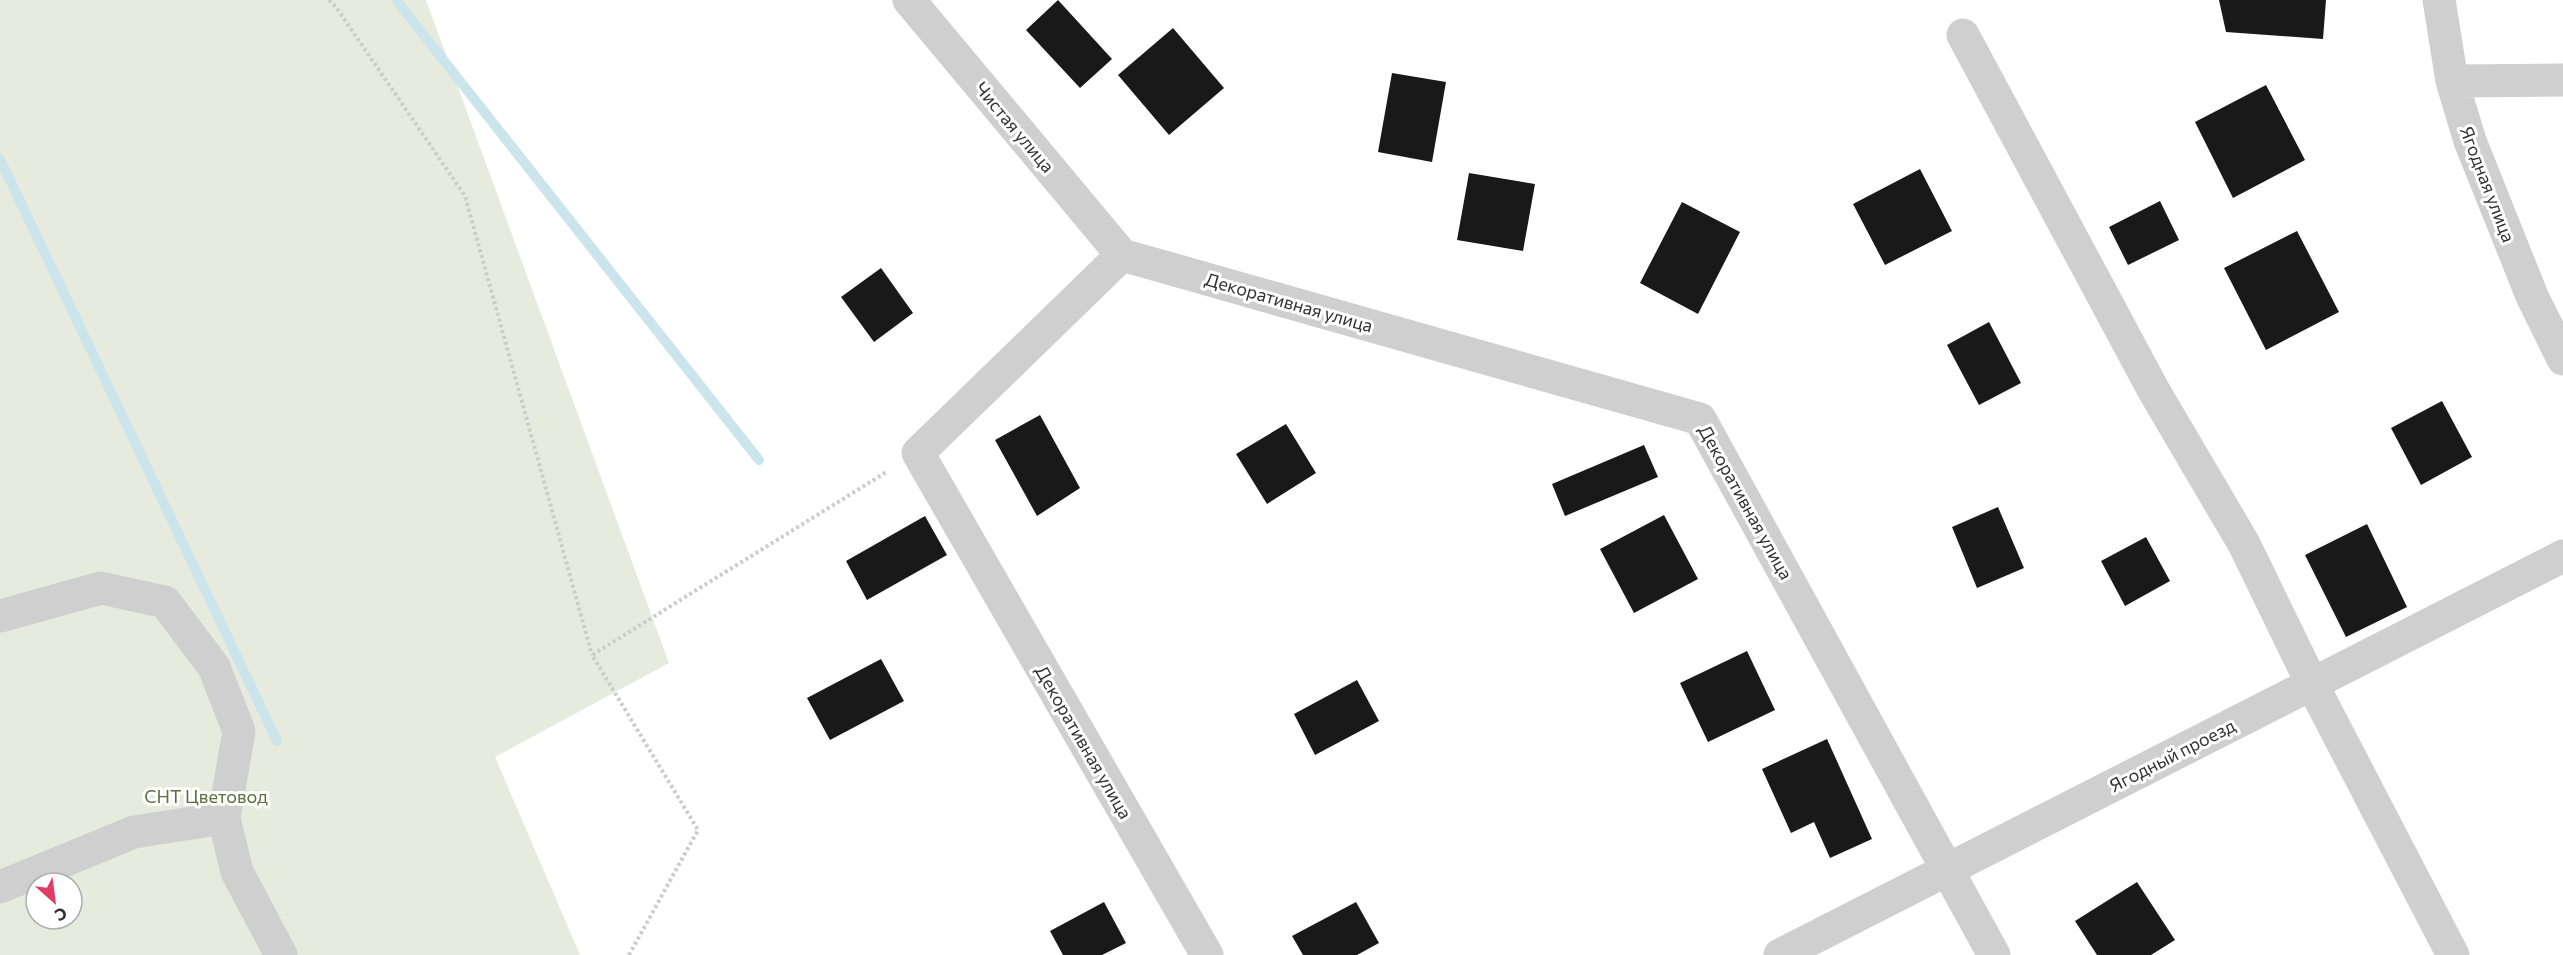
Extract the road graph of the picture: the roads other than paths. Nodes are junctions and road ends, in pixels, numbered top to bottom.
1 (909, 0) edge
2 (2439, 0) edge
3 (1963, 35) dead end
4 (2563, 80) edge
5 (2452, 81) junction
6 (1122, 255) junction
7 (2563, 359) edge
8 (2563, 556) edge
9 (0, 616) edge
10 (2312, 684) junction
11 (224, 818) junction
12 (1947, 870) junction
13 (0, 887) edge
14 (281, 955) edge
15 (1207, 955) edge
16 (1780, 955) edge
17 (1994, 955) edge
18 (2452, 955) edge

1 - 6 street, Чистая улица
2 - 5 street, Ягодная улица
3 - 10 street
4 - 5 street
5 - 7 street, Ягодная улица
6 - 12 street, Декоративная улица
6 - 15 street, Декоративная улица
8 - 10 street, Ягодный проезд
9 - 11 street
10 - 12 street, Ягодный проезд
10 - 18 street
11 - 13 street
11 - 14 street
12 - 16 street, Ягодный проезд
12 - 17 street, Декоративная улица

